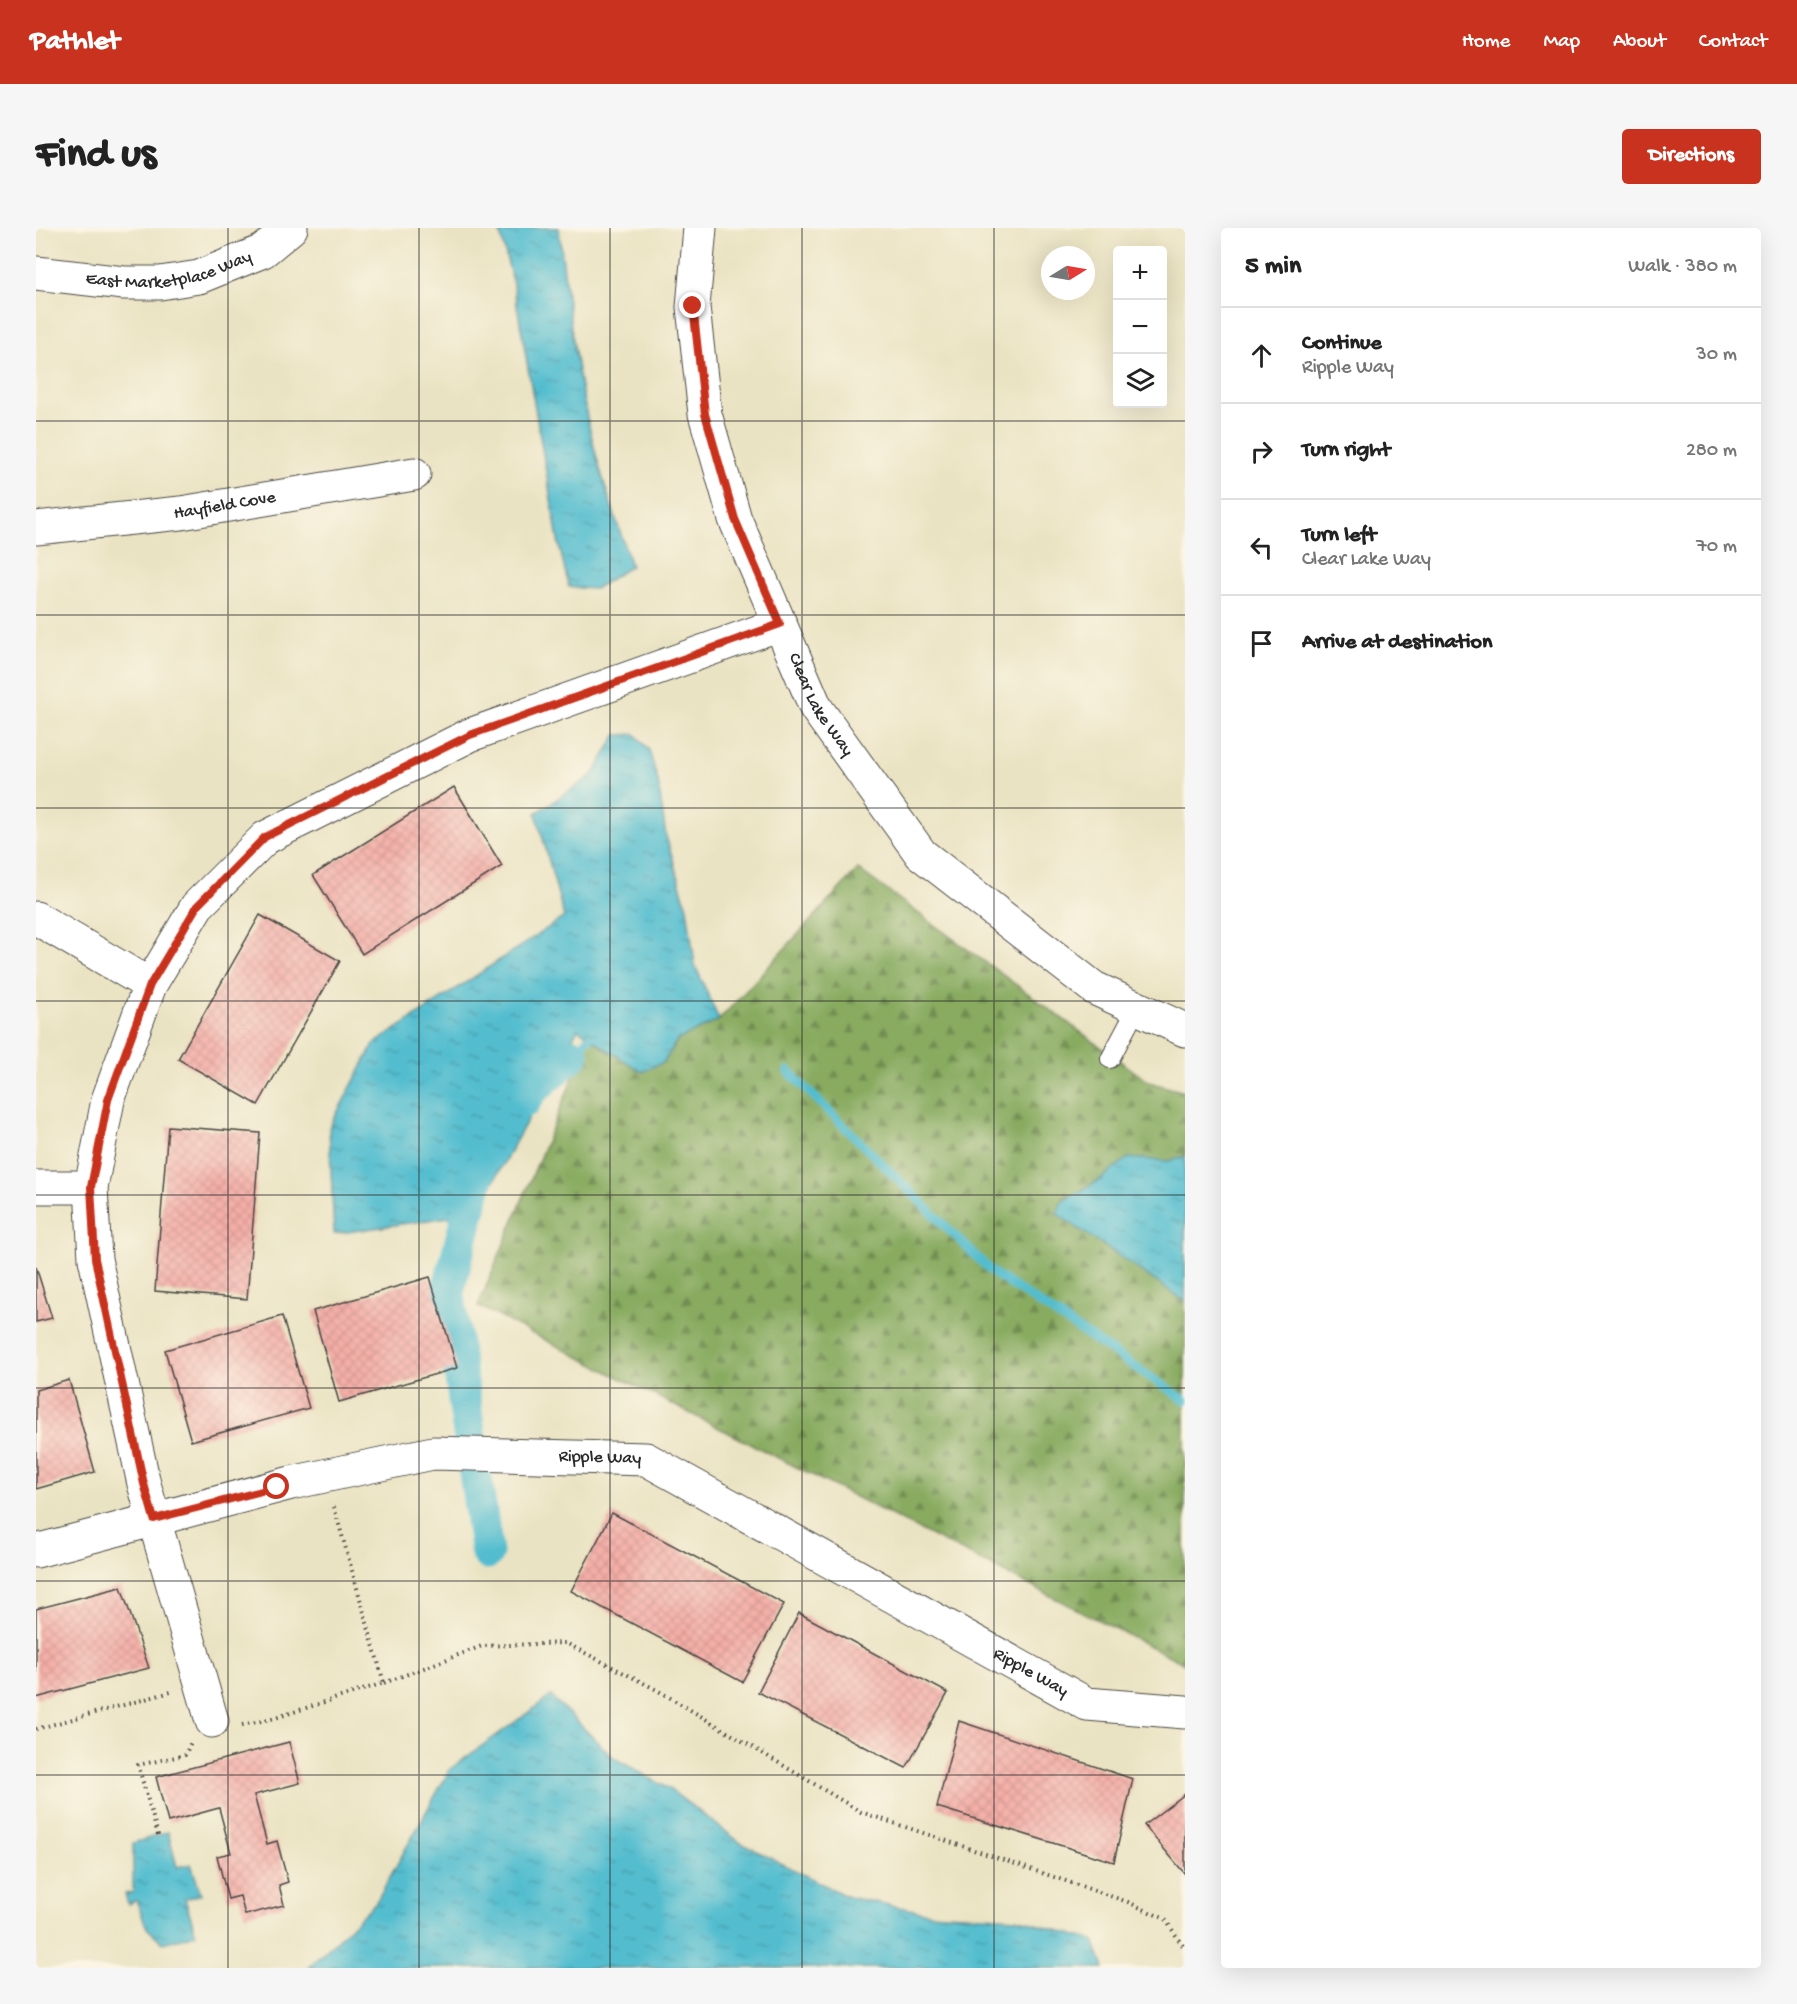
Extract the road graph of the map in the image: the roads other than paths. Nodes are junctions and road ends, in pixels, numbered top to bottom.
1 (291, 228) edge
2 (700, 228) edge
3 (36, 273) edge
4 (414, 474) dead end
5 (36, 528) edge
6 (780, 624) junction
7 (36, 918) edge
8 (150, 985) junction
9 (1137, 1008) junction
10 (1185, 1030) edge
11 (1110, 1059) dead end
12 (36, 1187) edge
13 (91, 1187) junction
14 (154, 1519) junction
15 (36, 1551) edge
16 (1185, 1712) edge
17 (216, 1728) road end

1 - 3 street, East Marketplace Way
2 - 6 street, Clear Lake Way
4 - 5 street, Hayfield Cove
6 - 8 street
6 - 9 street, Clear Lake Way
7 - 8 street
8 - 13 street
9 - 10 street, Clear Lake Way
9 - 11 lane
12 - 13 street
13 - 14 street
14 - 15 street, Ripple Way
14 - 16 street, Ripple Way
14 - 17 street

